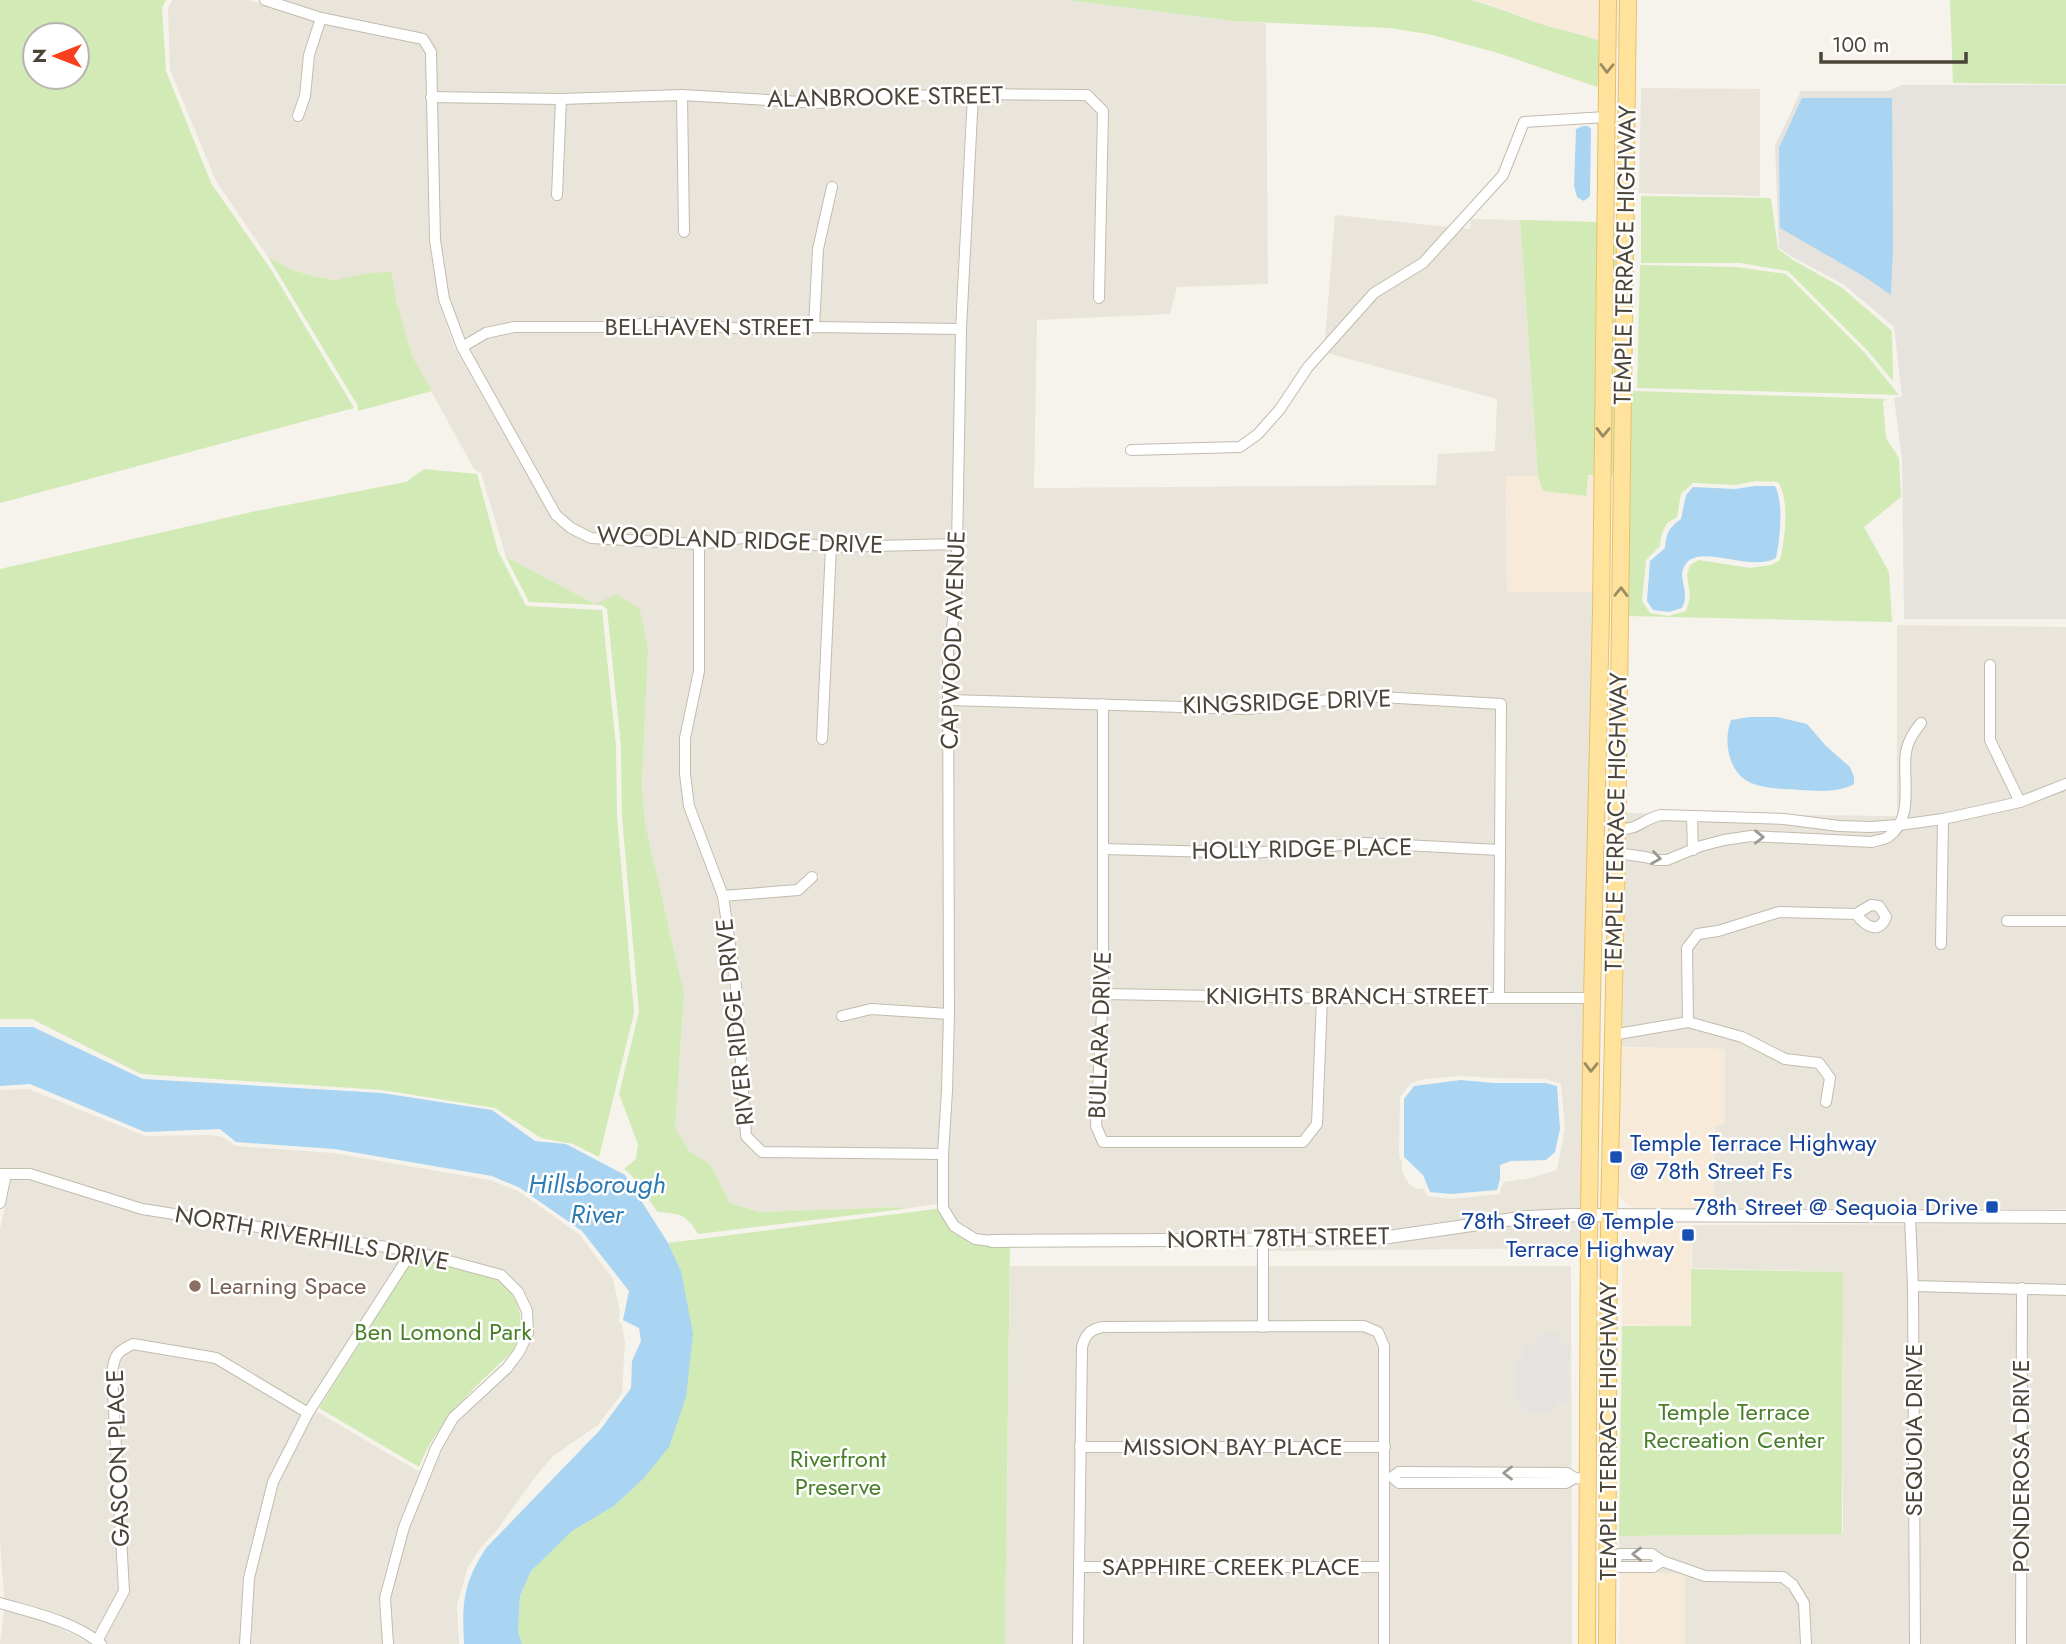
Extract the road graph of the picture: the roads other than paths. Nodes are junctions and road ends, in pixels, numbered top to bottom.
1 (265, 0) edge
2 (1608, 0) edge
3 (1628, 0) edge
4 (321, 18) junction
5 (973, 94) junction
6 (682, 95) junction
7 (431, 97) junction
8 (561, 99) junction
9 (298, 116) dead end
10 (1606, 117) junction
11 (832, 187) dead end
12 (557, 195) dead end
13 (1605, 217) junction
14 (1626, 217) junction
15 (684, 232) dead end
16 (1099, 298) dead end
17 (814, 327) junction
18 (961, 329) junction
19 (462, 347) junction
20 (1131, 450) dead end
21 (699, 544) junction
22 (958, 544) junction
23 (831, 547) junction
24 (1621, 555) junction
25 (1602, 556) junction
26 (1990, 665) dead end
27 (948, 700) junction
28 (1103, 704) junction
29 (1921, 723) dead end
30 (822, 739) dead end
31 (1598, 740) junction
32 (2066, 784) edge
33 (2020, 802) junction
34 (1692, 817) junction
35 (1943, 819) junction
36 (1899, 825) junction
37 (1618, 829) junction
38 (1104, 849) junction
39 (1500, 850) junction
40 (1693, 850) junction
41 (1618, 853) junction
42 (812, 877) dead end
43 (723, 896) junction
44 (1856, 914) dead end
45 (2007, 920) dead end
46 (2066, 921) edge
47 (1941, 944) dead end
48 (1103, 994) junction
49 (1499, 997) junction
50 (1322, 998) junction
51 (1592, 998) junction
52 (1613, 998) junction
53 (949, 1014) junction
54 (842, 1016) dead end
55 (1688, 1023) junction
56 (1612, 1035) junction
57 (1826, 1102) dead end
58 (943, 1154) junction
59 (3, 1174) edge
60 (0, 1203) edge
61 (1589, 1216) junction
62 (1609, 1216) junction
63 (1910, 1216) junction
64 (2066, 1217) edge
65 (1263, 1240) junction
66 (992, 1241) joint
67 (412, 1251) junction
68 (1913, 1286) junction
69 (2022, 1288) junction
70 (2066, 1290) edge
71 (1263, 1327) junction
72 (308, 1413) junction
73 (1080, 1447) junction
74 (1385, 1447) junction
75 (1388, 1477) junction
76 (1582, 1478) junction
77 (1611, 1562) junction
78 (1079, 1567) junction
79 (1384, 1567) junction
80 (0, 1603) edge
81 (99, 1642) edge
82 (245, 1644) edge
83 (388, 1644) edge
84 (1078, 1644) edge
85 (1384, 1644) edge
86 (1587, 1644) edge
87 (1606, 1644) edge
88 (1806, 1644) edge
89 (1915, 1644) edge
90 (2021, 1644) edge

1 - 4 street, WOODLAND RIDGE DRIVE
2 -> 10 main road, TEMPLE TERRACE HIGHWAY
3 - 14 main road, TEMPLE TERRACE HIGHWAY
4 - 7 street, WOODLAND RIDGE DRIVE
4 - 9 street
5 - 6 street, ALANBROOKE STREET
5 - 16 street, ALANBROOKE STREET
5 - 18 street, CAPWOOD AVENUE
6 - 8 street, ALANBROOKE STREET
6 - 15 street
7 - 8 street, ALANBROOKE STREET
7 - 19 street, WOODLAND RIDGE DRIVE
8 - 12 street
10 - 13 main road, TEMPLE TERRACE HIGHWAY
10 - 20 street
11 - 17 street
13 - 14 main road
13 -> 25 main road, TEMPLE TERRACE HIGHWAY
14 - 24 main road, TEMPLE TERRACE HIGHWAY
17 - 18 street, BELLHAVEN STREET
17 - 19 street, BELLHAVEN STREET
18 - 22 street, CAPWOOD AVENUE
19 - 21 street, WOODLAND RIDGE DRIVE
21 - 23 street, WOODLAND RIDGE DRIVE
21 - 43 street, RIVER RIDGE DRIVE
22 - 23 street, WOODLAND RIDGE DRIVE
22 - 27 street, CAPWOOD AVENUE
23 - 30 street
24 - 25 main road
37 -> 24 main road, TEMPLE TERRACE HIGHWAY
25 - 31 main road, TEMPLE TERRACE HIGHWAY
26 - 33 street
27 - 28 street, KINGSRIDGE DRIVE
27 - 53 street, CAPWOOD AVENUE
28 - 38 street, BULLARA DRIVE
28 - 39 street, KINGSRIDGE DRIVE
29 - 36 street
31 - 41 main road
31 - 51 main road, TEMPLE TERRACE HIGHWAY
32 - 33 street
33 - 35 street
34 - 36 street
34 - 37 street
34 - 40 street
35 - 36 street
35 - 47 street
40 -> 36 street
37 - 41 main road, TEMPLE TERRACE HIGHWAY
38 - 39 street, HOLLY RIDGE PLACE
38 - 48 street, BULLARA DRIVE
39 - 49 street, KINGSRIDGE DRIVE
41 -> 40 street
41 - 52 main road, TEMPLE TERRACE HIGHWAY
42 - 43 street
43 - 58 street, RIVER RIDGE DRIVE
44 - 55 street
45 - 46 street
48 - 50 street, KNIGHTS BRANCH STREET
48 - 50 street, BULLARA DRIVE
49 - 50 street, KNIGHTS BRANCH STREET
49 - 51 street, KNIGHTS BRANCH STREET
51 - 52 main road
51 -> 61 main road, TEMPLE TERRACE HIGHWAY
52 - 56 main road, TEMPLE TERRACE HIGHWAY
53 - 54 street
53 - 58 street, CAPWOOD AVENUE
55 - 56 street
55 - 57 street
56 - 62 main road, TEMPLE TERRACE HIGHWAY
58 - 66 street, CAPWOOD AVENUE
59 - 60 street
59 - 67 street, NORTH RIVERHILLS DRIVE
61 - 62 street, NORTH 78TH STREET
61 - 65 street, NORTH 78TH STREET
61 - 76 main road, TEMPLE TERRACE HIGHWAY
62 - 63 street, NORTH 78TH STREET
62 - 77 main road, TEMPLE TERRACE HIGHWAY
63 - 64 street, NORTH 78TH STREET
63 - 68 street, SEQUOIA DRIVE
65 - 66 street, NORTH 78TH STREET
65 - 71 street
67 - 72 street
67 - 83 street, NORTH RIVERHILLS DRIVE
68 - 69 street
68 - 89 street, SEQUOIA DRIVE
69 - 70 street
69 - 90 street, PONDEROSA DRIVE
71 - 73 street
71 - 74 street
72 - 81 street, GASCON PLACE
72 - 82 street
73 - 74 street, MISSION BAY PLACE
73 - 78 street
74 - 75 street
75 - 76 street
75 - 79 street
76 - 77 main road
76 - 86 main road, TEMPLE TERRACE HIGHWAY
77 - 87 main road, TEMPLE TERRACE HIGHWAY
77 - 88 street
78 - 79 street, SAPPHIRE CREEK PLACE
78 - 84 street
79 - 85 street
80 - 81 street

